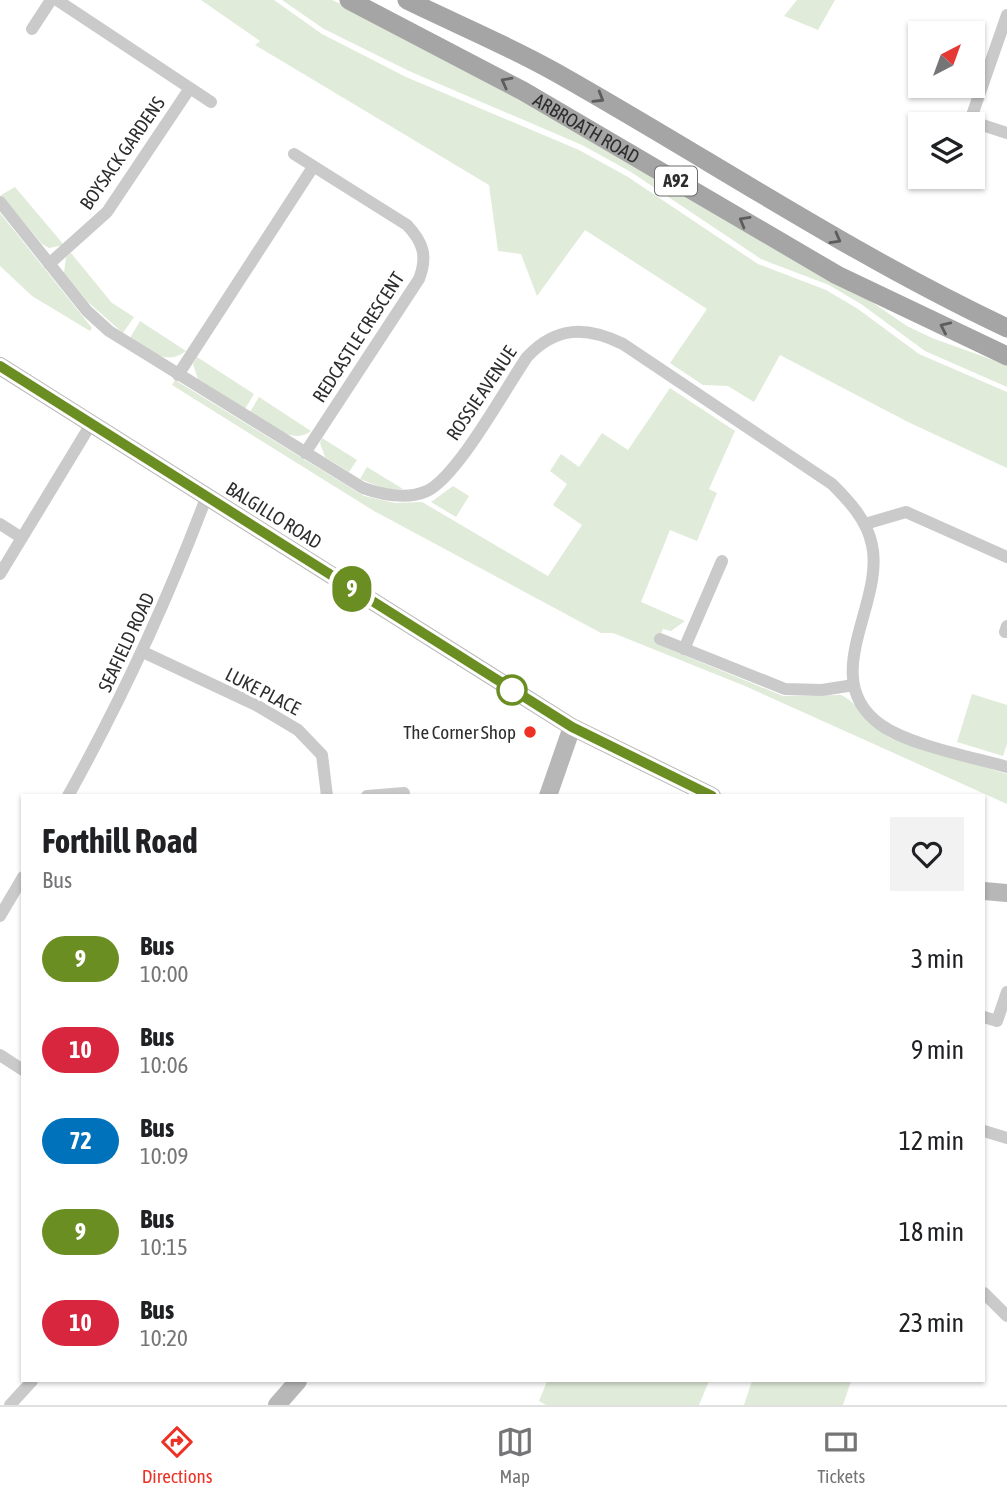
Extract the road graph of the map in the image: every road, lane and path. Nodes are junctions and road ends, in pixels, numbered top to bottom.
1 (51, 0) edge
2 (57, 0) edge
3 (349, 0) edge
4 (407, 0) edge
5 (1007, 15) edge
6 (32, 29) dead end
7 (190, 88) junction
8 (211, 102) dead end
9 (973, 112) edge
10 (985, 126) edge
11 (1007, 133) edge
12 (293, 154) dead end
13 (313, 167) junction
14 (0, 202) edge
15 (49, 264) junction
16 (1007, 328) edge
17 (1007, 356) edge
18 (0, 366) edge
19 (178, 375) junction
20 (91, 424) junction
21 (305, 453) junction
22 (206, 498) junction
23 (0, 524) edge
24 (865, 524) junction
25 (22, 538) junction
26 (1007, 557) edge
27 (722, 561) dead end
28 (0, 574) edge
29 (660, 639) dead end
30 (684, 649) junction
31 (143, 652) junction
32 (854, 685) junction
33 (572, 727) junction
34 (1007, 767) edge
35 (404, 793) dead end
36 (69, 794) edge
37 (327, 794) edge
38 (392, 794) edge
39 (549, 794) edge
40 (708, 794) edge
41 (21, 880) edge
42 (985, 891) edge
43 (1007, 893) edge
44 (0, 916) edge
45 (1007, 992) edge
46 (985, 1017) edge
47 (0, 1055) edge
48 (21, 1069) edge
49 (985, 1131) edge
50 (1007, 1138) edge
51 (985, 1294) edge
52 (1007, 1316) edge
53 (31, 1382) edge
54 (297, 1382) edge
55 (0, 1396) edge
56 (11, 1405) edge
57 (277, 1405) edge

1 - 6 street
2 - 7 street, BOYSACK GARDENS
17 -> 3 main road, ARBROATH ROAD / A92
4 -> 16 main road, ARBROATH ROAD / A92
5 - 9 street
7 - 8 street, BOYSACK GARDENS
7 - 15 street, BOYSACK GARDENS
10 - 11 street
12 - 13 street, REDCASTLE CRESCENT
13 - 19 street
13 - 21 street, REDCASTLE CRESCENT
14 - 15 street, ROSSIE AVENUE
15 - 19 street, ROSSIE AVENUE
18 - 20 street, BALGILLO ROAD
19 - 21 street, ROSSIE AVENUE
20 - 22 street, BALGILLO ROAD
20 - 25 street
21 - 24 street, ROSSIE AVENUE
22 - 31 street, SEAFIELD ROAD
22 - 33 street, BALGILLO ROAD
23 - 25 street
24 - 26 street
24 - 32 street, ROSSIE AVENUE
25 - 28 street
27 - 30 street
29 - 30 street
30 - 32 street
31 - 36 street, SEAFIELD ROAD
31 - 37 street, LUKE PLACE
32 - 34 street, ROSSIE AVENUE
33 - 39 street
33 - 40 street, BALGILLO ROAD
35 - 38 street
41 - 44 street
42 - 43 street
45 - 46 street
47 - 48 street
49 - 50 street
51 - 52 street
53 - 56 street
54 - 57 street
55 - 56 street

